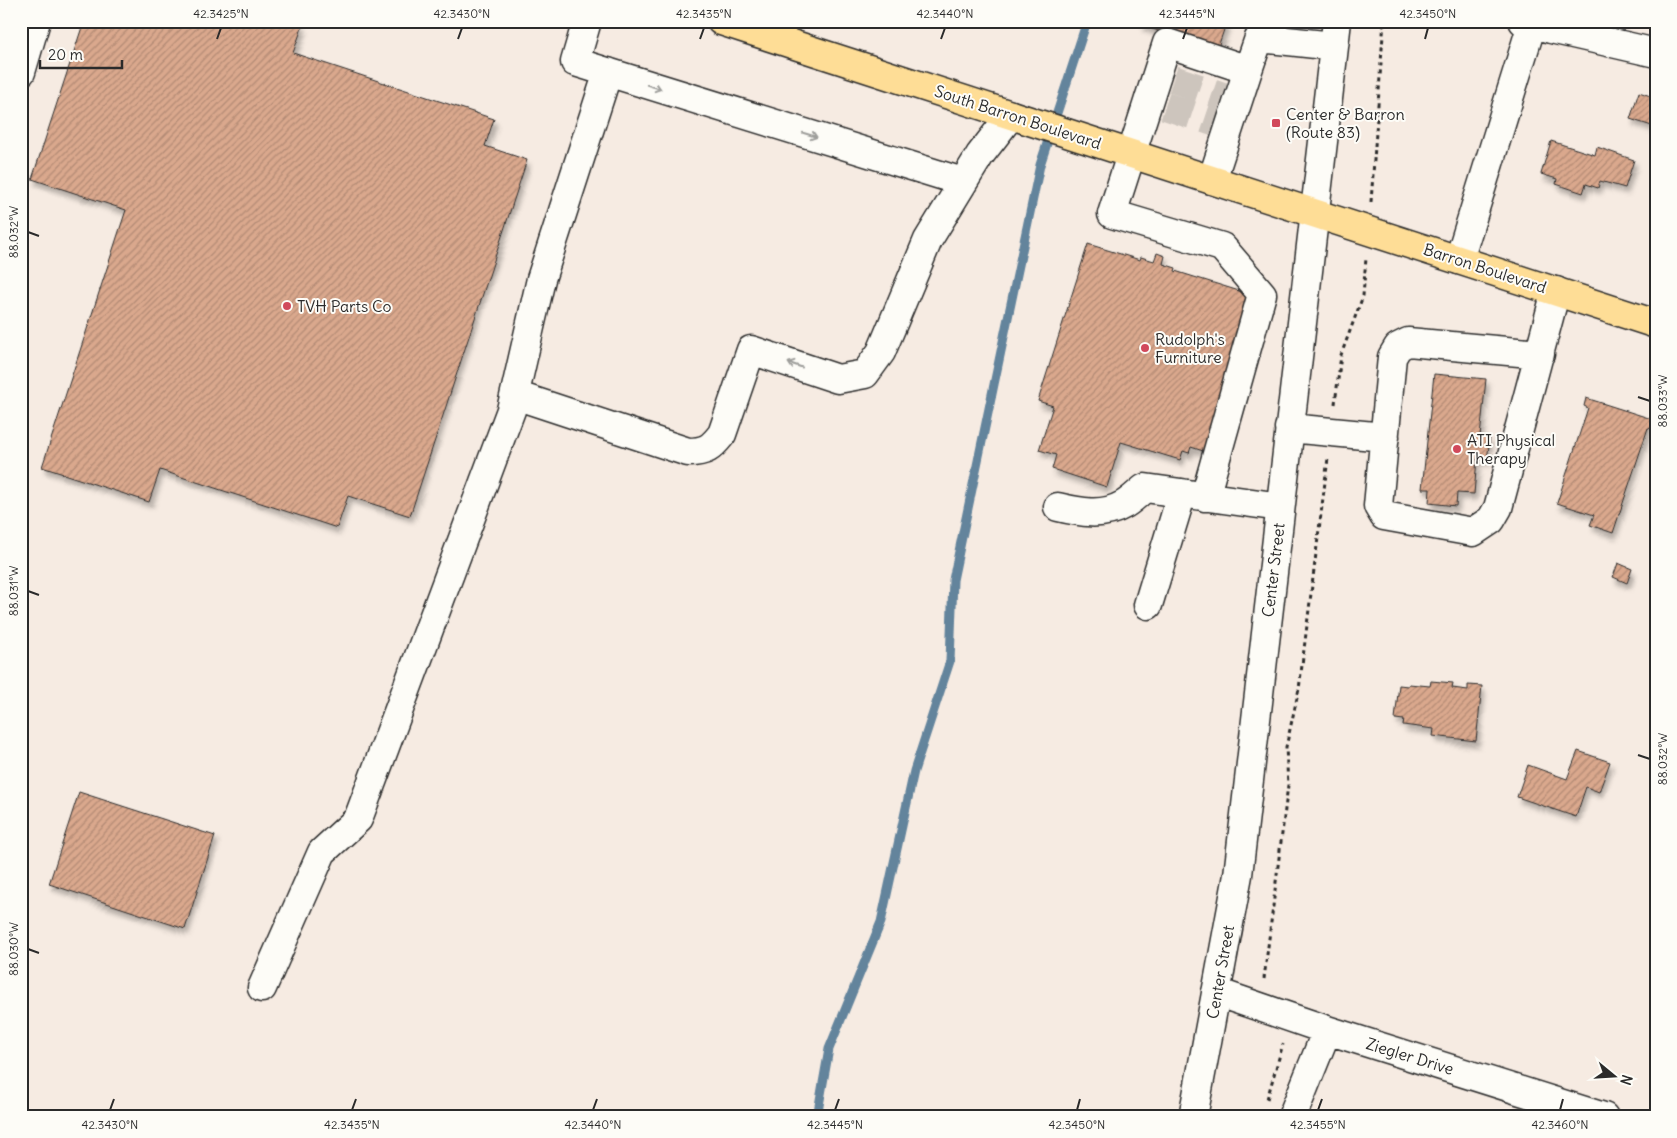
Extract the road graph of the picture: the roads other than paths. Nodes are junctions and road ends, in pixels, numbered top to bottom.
1 (36, 21) edge
2 (588, 21) edge
3 (721, 21) edge
4 (1540, 24) edge
5 (1610, 32) edge
6 (1335, 34) edge
7 (1656, 53) edge
8 (1248, 70) junction
9 (21, 72) edge
10 (608, 72) junction
11 (1011, 115) junction
12 (1130, 154) junction
13 (1212, 180) junction
14 (963, 182) junction
15 (1314, 213) junction
16 (1459, 260) junction
17 (1556, 292) junction
18 (1656, 324) edge
19 (1540, 354) junction
20 (514, 394) junction
21 (1290, 428) junction
22 (1385, 437) junction
23 (1194, 495) junction
24 (1058, 507) dead end
25 (1280, 508) junction
26 (1148, 604) dead end
27 (262, 988) dead end
28 (1216, 992) junction
29 (1328, 1030) junction
30 (1587, 1114) edge
31 (1192, 1117) edge
32 (1292, 1117) edge

1 - 9 street
2 - 10 street
3 - 11 main road, South Barron Boulevard
4 - 5 street
4 - 16 street
5 - 7 street
6 - 8 street
6 - 15 street, Center Street
8 - 12 street
8 - 13 street
10 -> 14 street
10 - 20 street
11 - 12 main road, South Barron Boulevard
11 - 14 street
12 - 13 main road, South Barron Boulevard
12 - 23 street
13 - 15 main road, South Barron Boulevard
14 -> 20 street
15 - 16 main road, Barron Boulevard
15 - 21 street, Center Street
16 - 17 main road, Barron Boulevard
17 - 18 main road, Barron Boulevard
17 - 19 street
19 - 22 street
19 - 22 street
20 - 27 street
21 - 22 street
21 - 25 street, Center Street
23 - 24 street
23 - 25 street
23 - 26 street
25 - 28 street, Center Street
28 - 29 street, Ziegler Drive
28 - 31 street, Center Street
29 - 30 street, Ziegler Drive
29 - 32 street

